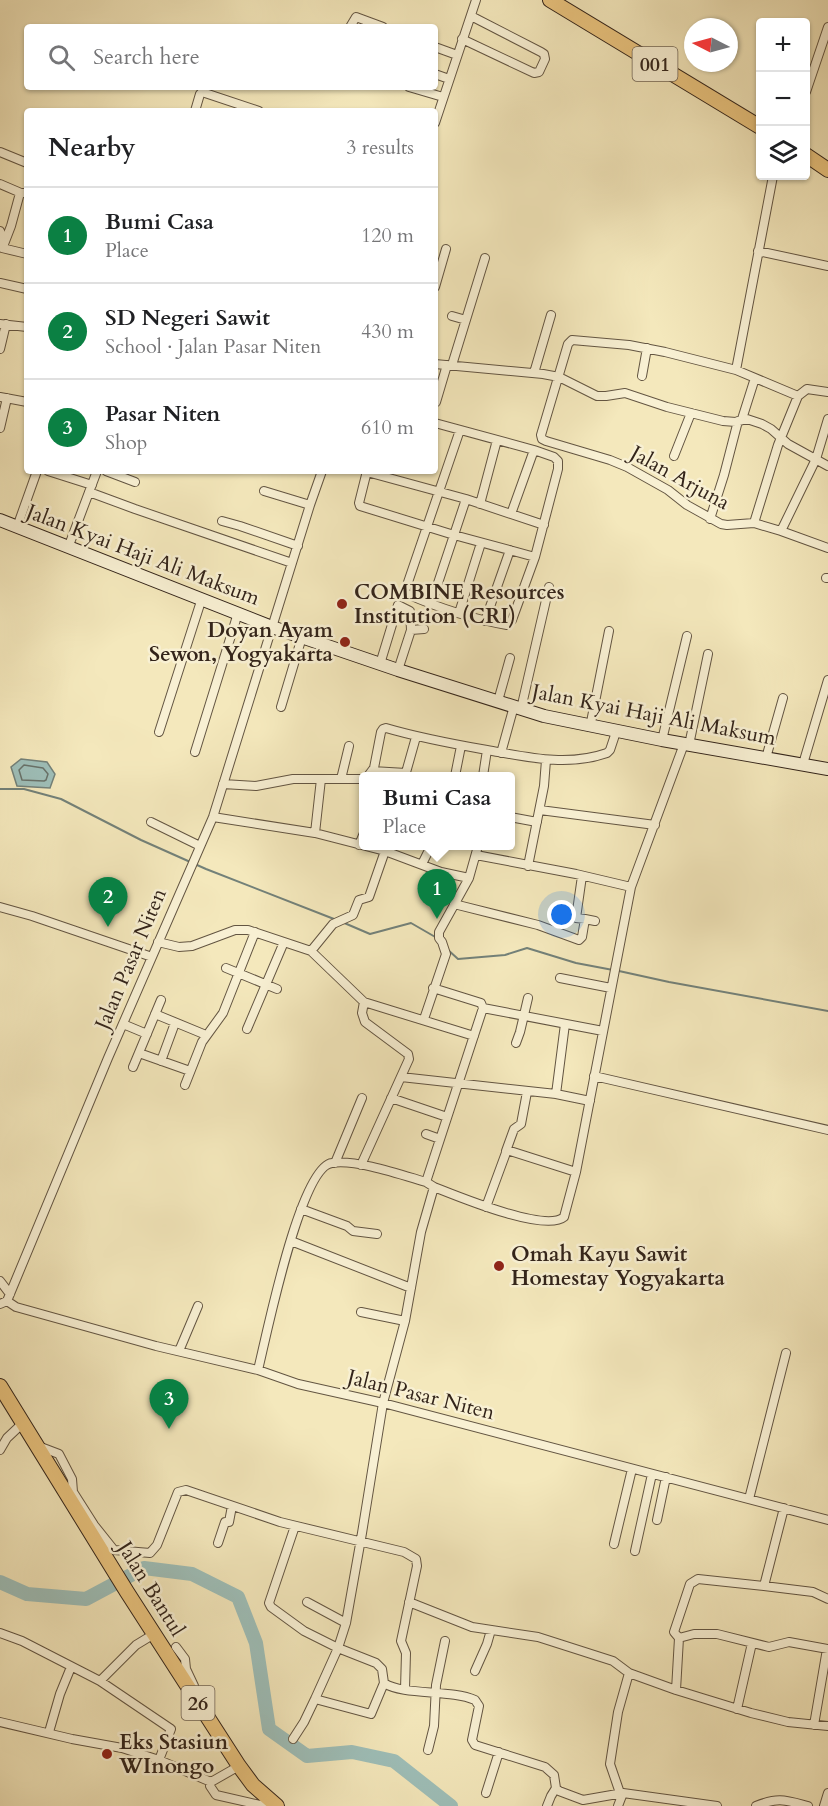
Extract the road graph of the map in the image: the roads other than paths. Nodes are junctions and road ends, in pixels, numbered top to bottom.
1 (550, 0) edge
2 (474, 1) edge
3 (471, 16) junction
4 (352, 24) edge
5 (375, 24) edge
6 (828, 27) edge
7 (462, 39) junction
8 (438, 48) edge
9 (457, 55) junction
10 (438, 75) edge
11 (449, 79) junction
12 (810, 80) edge
13 (419, 90) edge
14 (443, 97) junction
15 (196, 108) edge
16 (250, 108) edge
17 (438, 113) edge
18 (758, 126) edge
19 (0, 152) edge
20 (810, 158) edge
21 (24, 162) edge
22 (828, 170) edge
23 (772, 180) edge
24 (0, 184) edge
25 (24, 193) edge
26 (0, 231) edge
27 (2, 248) edge
28 (446, 249) dead end
29 (758, 251) junction
30 (24, 253) edge
31 (485, 258) dead end
32 (828, 267) edge
33 (438, 277) edge
34 (0, 283) edge
35 (24, 288) edge
36 (551, 315) dead end
37 (452, 316) dead end
38 (466, 320) junction
39 (3, 324) edge
40 (24, 327) edge
41 (647, 348) junction
42 (0, 349) edge
43 (438, 364) edge
44 (449, 365) junction
45 (735, 370) junction
46 (534, 373) junction
47 (642, 375) dead end
48 (559, 377) junction
49 (756, 378) junction
50 (828, 392) edge
51 (438, 396) edge
52 (798, 396) junction
53 (4, 398) edge
54 (24, 401) edge
55 (691, 413) junction
56 (828, 419) edge
57 (740, 420) junction
58 (438, 424) edge
59 (0, 428) edge
60 (460, 430) junction
61 (781, 439) junction
62 (497, 440) junction
63 (534, 450) junction
64 (674, 456) dead end
65 (816, 459) junction
66 (828, 466) edge
67 (36, 474) edge
68 (56, 474) edge
69 (96, 474) edge
70 (114, 474) edge
71 (321, 474) edge
72 (366, 474) edge
73 (378, 474) edge
74 (409, 474) edge
75 (135, 482) dead end
76 (406, 482) junction
77 (91, 488) junction
78 (264, 491) dead end
79 (440, 492) junction
80 (466, 499) junction
81 (480, 504) junction
82 (310, 505) junction
83 (511, 514) junction
84 (710, 519) junction
85 (0, 520) edge
86 (222, 521) dead end
87 (754, 523) junction
88 (544, 525) junction
89 (17, 527) junction
90 (429, 527) junction
91 (781, 531) junction
92 (454, 535) junction
93 (481, 543) junction
94 (298, 546) junction
95 (828, 547) edge
96 (68, 548) junction
97 (510, 550) junction
98 (535, 557) junction
99 (292, 563) junction
100 (549, 587) dead end
101 (202, 598) junction
102 (431, 604) junction
103 (238, 613) junction
104 (459, 613) junction
105 (486, 621) junction
106 (272, 627) junction
107 (424, 628) dead end
108 (411, 630) junction
109 (609, 631) dead end
110 (687, 636) dead end
111 (302, 637) junction
112 (708, 654) dead end
113 (510, 658) dead end
114 (380, 664) junction
115 (398, 670) junction
116 (828, 680) edge
117 (783, 698) dead end
118 (825, 698) edge
119 (498, 701) junction
120 (280, 707) dead end
121 (517, 708) junction
122 (590, 727) junction
123 (159, 732) dead end
124 (616, 732) junction
125 (417, 737) junction
126 (662, 740) junction
127 (687, 744) junction
128 (349, 746) dead end
129 (462, 746) junction
130 (486, 750) junction
131 (195, 752) dead end
132 (501, 753) junction
133 (766, 758) junction
134 (546, 760) junction
135 (803, 764) junction
136 (828, 769) edge
137 (371, 772) edge
138 (407, 772) edge
139 (456, 772) edge
140 (484, 772) edge
141 (321, 779) junction
142 (341, 779) junction
143 (359, 779) edge
144 (223, 784) junction
145 (540, 810) junction
146 (213, 817) junction
147 (515, 818) edge
148 (151, 822) dead end
149 (537, 822) junction
150 (655, 825) junction
151 (315, 833) junction
152 (359, 845) edge
153 (200, 846) junction
154 (389, 850) edge
155 (430, 850) edge
156 (477, 850) edge
157 (476, 855) junction
158 (422, 864) junction
159 (528, 866) junction
160 (582, 876) junction
161 (469, 878) junction
162 (631, 887) junction
163 (454, 904) junction
164 (0, 907) edge
165 (585, 919) junction
166 (595, 921) dead end
167 (255, 932) junction
168 (158, 942) junction
169 (284, 942) junction
170 (311, 951) junction
171 (152, 957) junction
172 (226, 968) dead end
173 (239, 974) junction
174 (560, 978) dead end
175 (266, 984) junction
176 (434, 988) junction
177 (611, 988) junction
178 (277, 989) dead end
179 (528, 998) dead end
180 (161, 1000) dead end
181 (364, 1002) junction
182 (483, 1008) junction
183 (155, 1014) junction
184 (525, 1016) junction
185 (424, 1019) junction
186 (175, 1023) junction
187 (123, 1024) junction
188 (565, 1024) junction
189 (247, 1029) dead end
190 (603, 1031) junction
191 (147, 1034) junction
192 (206, 1035) junction
193 (474, 1036) junction
194 (516, 1043) dead end
195 (139, 1053) junction
196 (161, 1061) junction
197 (133, 1067) dead end
198 (190, 1071) junction
199 (594, 1076) junction
200 (401, 1077) junction
201 (185, 1084) dead end
202 (458, 1084) junction
203 (527, 1092) junction
204 (555, 1094) junction
205 (362, 1098) dead end
206 (391, 1098) junction
207 (590, 1101) junction
208 (447, 1117) junction
209 (828, 1130) edge
210 (426, 1134) dead end
211 (440, 1139) junction
212 (506, 1151) junction
213 (335, 1163) junction
214 (361, 1165) junction
215 (576, 1172) junction
216 (430, 1184) junction
217 (486, 1207) junction
218 (301, 1209) junction
219 (377, 1234) dead end
220 (291, 1241) junction
221 (0, 1281) edge
222 (411, 1288) junction
223 (5, 1300) edge
224 (198, 1306) dead end
225 (361, 1312) dead end
226 (405, 1321) junction
227 (179, 1351) junction
228 (786, 1353) dead end
229 (258, 1370) junction
230 (0, 1386) edge
231 (383, 1403) junction
232 (24, 1422) junction
233 (0, 1450) edge
234 (632, 1468) junction
235 (652, 1474) junction
236 (666, 1478) junction
237 (71, 1493) junction
238 (749, 1499) junction
239 (232, 1506) junction
240 (784, 1508) junction
241 (657, 1520) dead end
242 (828, 1520) edge
243 (295, 1526) junction
244 (361, 1542) junction
245 (218, 1543) dead end
246 (614, 1544) dead end
247 (635, 1551) dead end
248 (764, 1586) junction
249 (828, 1599) edge
250 (307, 1602) dead end
251 (409, 1602) junction
252 (346, 1623) junction
253 (491, 1630) junction
254 (0, 1633) edge
255 (151, 1636) junction
256 (679, 1638) junction
257 (445, 1641) dead end
258 (752, 1643) junction
259 (176, 1647) dead end
260 (338, 1648) junction
261 (827, 1649) edge
262 (71, 1667) junction
263 (475, 1671) dead end
264 (629, 1672) junction
265 (100, 1681) junction
266 (384, 1683) junction
267 (405, 1689) junction
268 (676, 1690) junction
269 (437, 1692) junction
270 (315, 1699) junction
271 (198, 1702) junction
272 (737, 1709) junction
273 (0, 1722) edge
274 (814, 1725) junction
275 (828, 1726) edge
276 (48, 1732) junction
277 (293, 1739) dead end
278 (428, 1750) dead end
279 (499, 1752) junction
280 (159, 1760) junction
281 (236, 1767) junction
282 (211, 1782) junction
283 (556, 1788) junction
284 (486, 1793) dead end
285 (621, 1793) junction
286 (828, 1793) edge
287 (274, 1804) edge
288 (689, 1804) edge
289 (761, 1805) edge
290 (803, 1805) edge
291 (547, 1806) edge
292 (618, 1806) edge
293 (717, 1806) edge
294 (824, 1806) edge

1 - 18 main road, 001
2 - 3 street
3 - 7 street
3 - 7 street
4 - 5 street
6 - 12 street
7 - 9 street
8 - 9 street
9 - 11 street
10 - 11 street
11 - 14 street
13 - 14 street
14 - 17 street
15 - 16 street
19 - 21 street
20 - 22 main road
23 - 29 street
24 - 25 street
25 - 27 street
26 - 27 street
27 - 30 street
28 - 33 street
29 - 32 street
29 - 45 street
31 - 38 street
34 - 35 street
36 - 46 street
37 - 38 street
38 - 44 street
39 - 40 street
39 - 42 street
41 - 45 street
41 - 47 street
41 - 48 street
43 - 44 street
44 - 46 street
44 - 51 street
45 - 49 street
46 - 48 street
48 - 55 street
48 - 84 street, Jalan Arjuna
49 - 52 street
49 - 57 street
50 - 52 street
52 - 61 street
53 - 54 street
53 - 59 street
55 - 57 street
55 - 64 street
56 - 65 street
57 - 61 street
57 - 84 street
58 - 60 street
60 - 62 street
60 - 79 street
61 - 65 street
61 - 87 street
62 - 63 street
62 - 81 street
63 - 83 street
63 - 88 street
65 - 66 street
65 - 91 street
67 - 89 street
68 - 77 street
69 - 77 street
70 - 75 street
71 - 82 street, Jalan Pasar Niten
72 - 90 street
73 - 76 street
74 - 76 street
76 - 79 street
77 - 96 street
77 - 99 street
78 - 82 street
79 - 80 street
79 - 90 street
80 - 81 street
80 - 92 street
81 - 83 street
82 - 94 street, Jalan Pasar Niten
83 - 88 street
84 - 87 street, Jalan Arjuna
85 - 89 street, Jalan Kyai Haji Ali Maksum
86 - 94 street
87 - 91 street, Jalan Arjuna
88 - 98 street
89 - 96 street, Jalan Kyai Haji Ali Maksum
90 - 92 street
90 - 102 street
91 - 95 street, Jalan Arjuna
92 - 93 street
92 - 102 street
93 - 97 street
93 - 104 street
94 - 99 street, Jalan Pasar Niten
96 - 101 street, Jalan Kyai Haji Ali Maksum
97 - 98 street
97 - 105 street
98 - 105 street
99 - 106 street, Jalan Pasar Niten
100 - 121 street
101 - 103 street, Jalan Kyai Haji Ali Maksum
101 - 123 street
102 - 104 street
103 - 106 street, Jalan Kyai Haji Ali Maksum
103 - 131 street
104 - 105 street
106 - 111 street, Jalan Kyai Haji Ali Maksum
106 - 144 street, Jalan Pasar Niten
107 - 108 street
108 - 114 street
108 - 115 street
109 - 122 street
110 - 126 street
111 - 114 street, Jalan Kyai Haji Ali Maksum
111 - 120 street
112 - 127 street
113 - 119 street
114 - 115 street, Jalan Kyai Haji Ali Maksum
115 - 119 street, Jalan Kyai Haji Ali Maksum
116 - 118 street
117 - 133 street
118 - 135 street
119 - 121 street, Jalan Kyai Haji Ali Maksum
121 - 122 street, Jalan Kyai Haji Ali Maksum
121 - 132 street
122 - 124 street, Jalan Kyai Haji Ali Maksum
124 - 126 street, Jalan Kyai Haji Ali Maksum
124 - 134 street
125 - 129 street
125 - 137 street
125 - 138 street
126 - 127 street, Jalan Kyai Haji Ali Maksum
127 - 133 street, Jalan Kyai Haji Ali Maksum
127 - 150 street
128 - 142 street
129 - 130 street
129 - 139 street
130 - 132 street
130 - 140 street
132 - 134 street
133 - 135 street, Jalan Kyai Haji Ali Maksum
134 - 145 street
135 - 136 street, Jalan Kyai Haji Ali Maksum
141 - 142 street
141 - 144 street
141 - 151 street
142 - 143 street
144 - 146 street, Jalan Pasar Niten
145 - 149 street
145 - 150 street
146 - 151 street
146 - 153 street, Jalan Pasar Niten
147 - 149 street
148 - 153 street
149 - 159 street
150 - 162 street
151 - 152 street
153 - 168 street, Jalan Pasar Niten
154 - 158 street
154 - 170 street
155 - 158 street
156 - 157 street
157 - 159 street
157 - 161 street
158 - 161 street
159 - 160 street
160 - 162 street
160 - 165 street
161 - 163 street
162 - 177 street
163 - 165 street
163 - 176 street
164 - 171 street
165 - 166 street
167 - 168 street
167 - 169 street
167 - 173 street
168 - 171 street, Jalan Pasar Niten
169 - 170 street
169 - 175 street
170 - 181 street
171 - 187 street, Jalan Pasar Niten
172 - 173 street
173 - 175 street
173 - 192 street
174 - 177 street
175 - 178 street
175 - 189 street
176 - 182 street
176 - 185 street
177 - 190 street
179 - 184 street
180 - 183 street
181 - 185 street
181 - 200 street
182 - 184 street
182 - 193 street
183 - 186 street
183 - 191 street
184 - 188 street
184 - 194 street
185 - 193 street
186 - 192 street
186 - 196 street
187 - 191 street
187 - 223 street, Jalan Pasar Niten
188 - 190 street
188 - 204 street
190 - 199 street
191 - 195 street
192 - 198 street
193 - 202 street
195 - 196 street
195 - 197 street
196 - 198 street
198 - 201 street
199 - 207 street
199 - 209 street
200 - 202 street
200 - 206 street
202 - 203 street
202 - 208 street
203 - 204 street
203 - 212 street
204 - 207 street
205 - 213 street
206 - 208 street
206 - 214 street
207 - 215 street
208 - 211 street
210 - 211 street
211 - 216 street
212 - 215 street
212 - 217 street
213 - 214 street
213 - 218 street
214 - 216 street
215 - 217 street
216 - 217 street
216 - 222 street
218 - 219 street
218 - 220 street
220 - 222 street
220 - 229 street
221 - 223 street
222 - 226 street
223 - 227 street, Jalan Pasar Niten
224 - 227 street
225 - 226 street
226 - 231 street
227 - 229 street, Jalan Pasar Niten
228 - 238 street
229 - 231 street, Jalan Pasar Niten
230 - 232 main road, Jalan Bantul / 26
231 - 234 street, Jalan Pasar Niten
231 - 244 street
232 - 233 street
232 - 237 main road, Jalan Bantul / 26
234 - 235 street, Jalan Pasar Niten
234 - 246 street
235 - 236 street, Jalan Pasar Niten
235 - 247 street
236 - 238 street, Jalan Pasar Niten
236 - 241 street
237 - 239 street
237 - 255 main road, Jalan Bantul / 26
238 - 240 street, Jalan Pasar Niten
239 - 243 street
239 - 245 street
240 - 242 street, Jalan Pasar Niten
240 - 248 street
243 - 244 street
243 - 260 street
244 - 251 street
244 - 252 street
248 - 249 street
248 - 256 street
250 - 252 street
251 - 253 street
251 - 267 street
252 - 260 street
253 - 263 street
253 - 264 street
254 - 262 street
255 - 265 street
255 - 271 main road, Jalan Bantul / 26
256 - 258 street
256 - 268 street
257 - 269 street
258 - 261 street
258 - 272 street
259 - 271 street
260 - 266 street
260 - 270 street
261 - 274 street
262 - 265 street
262 - 276 street
264 - 268 street
264 - 285 street
265 - 280 street
266 - 267 street
266 - 270 street
267 - 269 street
268 - 272 street
269 - 278 street
269 - 279 street
270 - 277 street
271 - 281 main road, Jalan Bantul / 26
272 - 274 street
273 - 276 street
274 - 275 street
276 - 280 street
279 - 283 street
279 - 284 street
280 - 282 street
281 - 282 street
281 - 287 main road, Jalan Bantul / 26
282 - 287 street
283 - 285 street
283 - 291 street
285 - 288 street
285 - 292 street
286 - 294 street
288 - 293 street
289 - 290 street

